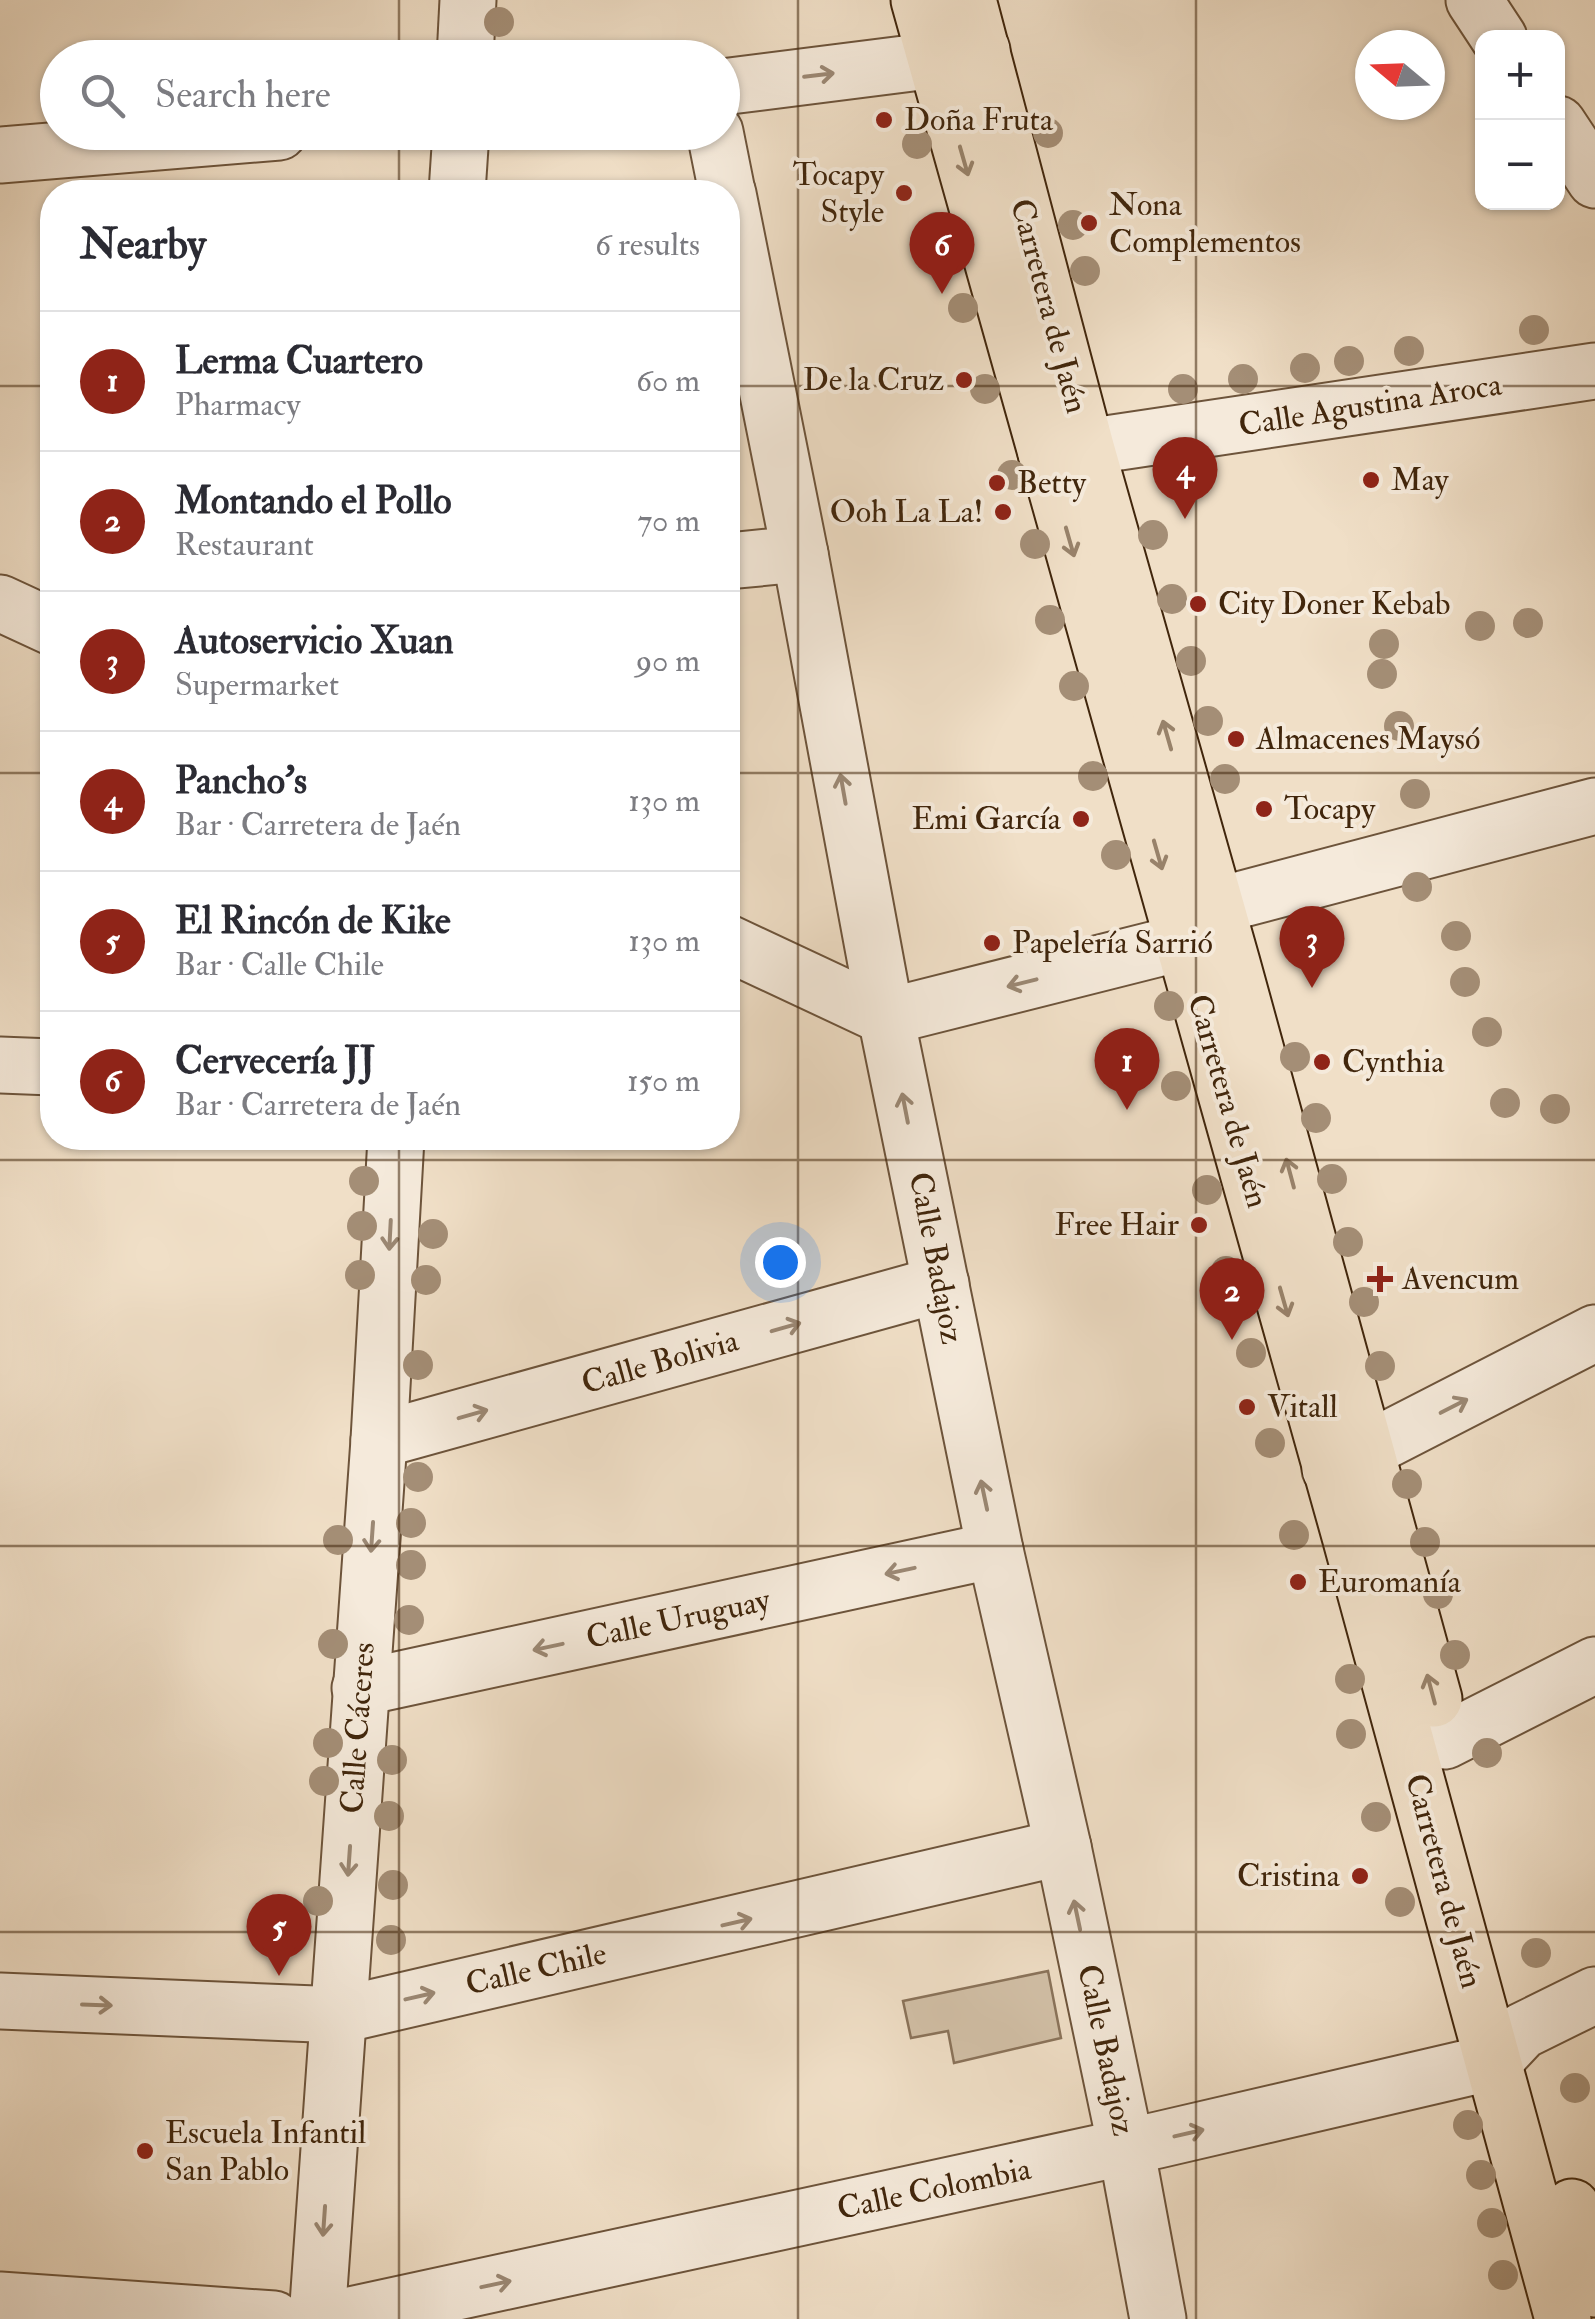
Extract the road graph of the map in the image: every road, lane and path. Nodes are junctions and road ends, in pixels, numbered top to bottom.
1 (468, 0) edge
2 (919, 0) edge
3 (1474, 0) edge
4 (1494, 30) edge
5 (962, 37) edge
6 (466, 40) edge
7 (740, 83) edge
8 (1565, 135) edge
9 (51, 150) edge
10 (459, 150) edge
11 (719, 150) edge
12 (0, 154) edge
13 (458, 180) edge
14 (724, 180) edge
15 (1595, 180) edge
16 (740, 257) edge
17 (1595, 371) edge
18 (1066, 450) junction
19 (800, 554) junction
20 (740, 559) edge
21 (0, 603) edge
22 (40, 621) edge
23 (1595, 806) edge
24 (1211, 937) junction
25 (740, 949) edge
26 (886, 1017) junction
27 (0, 1065) edge
28 (40, 1067) edge
29 (395, 1150) edge
30 (941, 1284) junction
31 (1595, 1333) edge
32 (379, 1440) junction
33 (1349, 1460) junction
34 (995, 1550) junction
35 (1595, 1665) edge
36 (360, 1688) junction
37 (1445, 1741) junction
38 (1063, 1846) junction
39 (1595, 1996) edge
40 (0, 2000) edge
41 (338, 2015) junction
42 (1508, 2046) junction
43 (1126, 2147) junction
44 (1595, 2289) edge
45 (0, 2300) edge
46 (358, 2316) edge
47 (274, 2319) edge
48 (317, 2319) edge
49 (1158, 2319) edge
50 (1563, 2319) edge

1 - 6 street
2 - 5 main road, Carretera de Jaén
3 - 4 street
7 -> 5 street
5 - 18 main road, Carretera de Jaén
8 - 15 street
9 - 12 street
10 - 13 street
11 - 14 street, Calle Badajoz
16 - 19 street, Calle Badajoz
17 - 18 street, Calle Agustina Aroca
18 - 24 main road, Carretera de Jaén
19 - 20 street
26 -> 19 street, Calle Badajoz
21 - 22 street
23 - 24 street
24 -> 26 street
24 - 33 main road, Carretera de Jaén
25 - 26 street
30 -> 26 street, Calle Badajoz
27 - 28 street
29 -> 32 street, Calle Cáceres
32 -> 30 street, Calle Bolivia
34 -> 30 street, Calle Badajoz
33 -> 31 street
32 -> 36 street, Calle Cáceres
37 -> 33 main road, Carretera de Jaén
33 - 42 main road, Carretera de Jaén
34 -> 36 street, Calle Uruguay
34 - 38 street, Calle Badajoz
35 - 37 street
36 -> 41 street, Calle Cáceres
37 - 42 main road, Carretera de Jaén
41 -> 38 street, Calle Chile
43 -> 38 street, Calle Badajoz
39 - 42 street, Calle Colombia
40 -> 41 street, Calle Chile
41 -> 48 street, Calle Cáceres
43 -> 42 street, Calle Colombia
42 - 44 main road, Carretera de Jaén
42 - 50 main road, Carretera de Jaén
46 -> 43 street, Calle Colombia
43 - 49 street, Calle Badajoz
45 - 47 street

